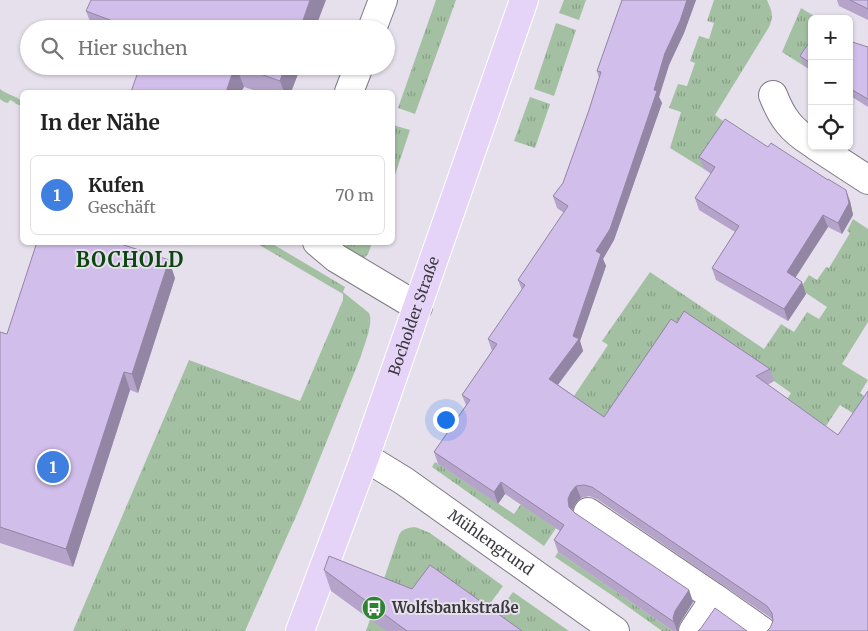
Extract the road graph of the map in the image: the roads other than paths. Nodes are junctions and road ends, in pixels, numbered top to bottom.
1 (383, 0) edge
2 (524, 0) edge
3 (375, 20) edge
4 (356, 75) edge
5 (350, 90) edge
6 (773, 95) dead end
7 (808, 141) edge
8 (822, 150) edge
9 (868, 180) edge
10 (321, 245) edge
11 (418, 307) junction
12 (365, 457) junction
13 (588, 512) dead end
14 (715, 598) junction
15 (300, 631) edge
16 (615, 631) edge
17 (693, 631) edge
18 (762, 631) edge

1 - 3 street
2 - 11 main road, Bocholder Straße
4 - 5 street
6 - 7 street
8 - 9 street
10 - 11 street
11 - 12 main road, Bocholder Straße
12 - 15 main road, Bocholder Straße
12 - 16 street, Mühlengrund
13 - 14 street
14 - 17 street
14 - 18 street

